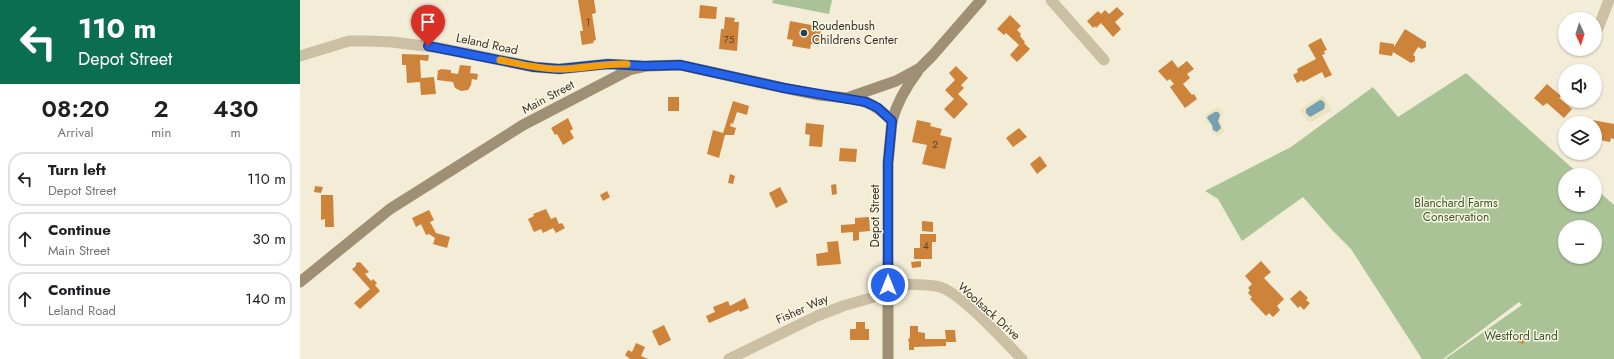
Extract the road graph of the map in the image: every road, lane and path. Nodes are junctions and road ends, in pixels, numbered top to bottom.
1 (981, 0) edge
2 (1051, 0) edge
3 (1609, 0) edge
4 (1602, 18) edge
5 (300, 56) edge
6 (1104, 60) dead end
7 (646, 66) junction
8 (920, 68) junction
9 (847, 98) junction
10 (892, 121) junction
11 (300, 282) edge
12 (888, 289) junction
13 (729, 359) edge
14 (888, 359) edge
15 (1022, 359) edge

1 - 8 main road, Main Street
2 - 6 street
3 - 4 street
5 - 7 street, Leland Road
7 - 9 main road, Main Street
7 - 11 main road, Main Street
8 - 9 main road, Main Street
8 - 10 main road, Depot Street
9 - 10 main road
10 - 12 main road, Depot Street
12 - 13 street, Fisher Way
12 - 14 main road, Depot Street
12 - 15 street, Woolsack Drive

